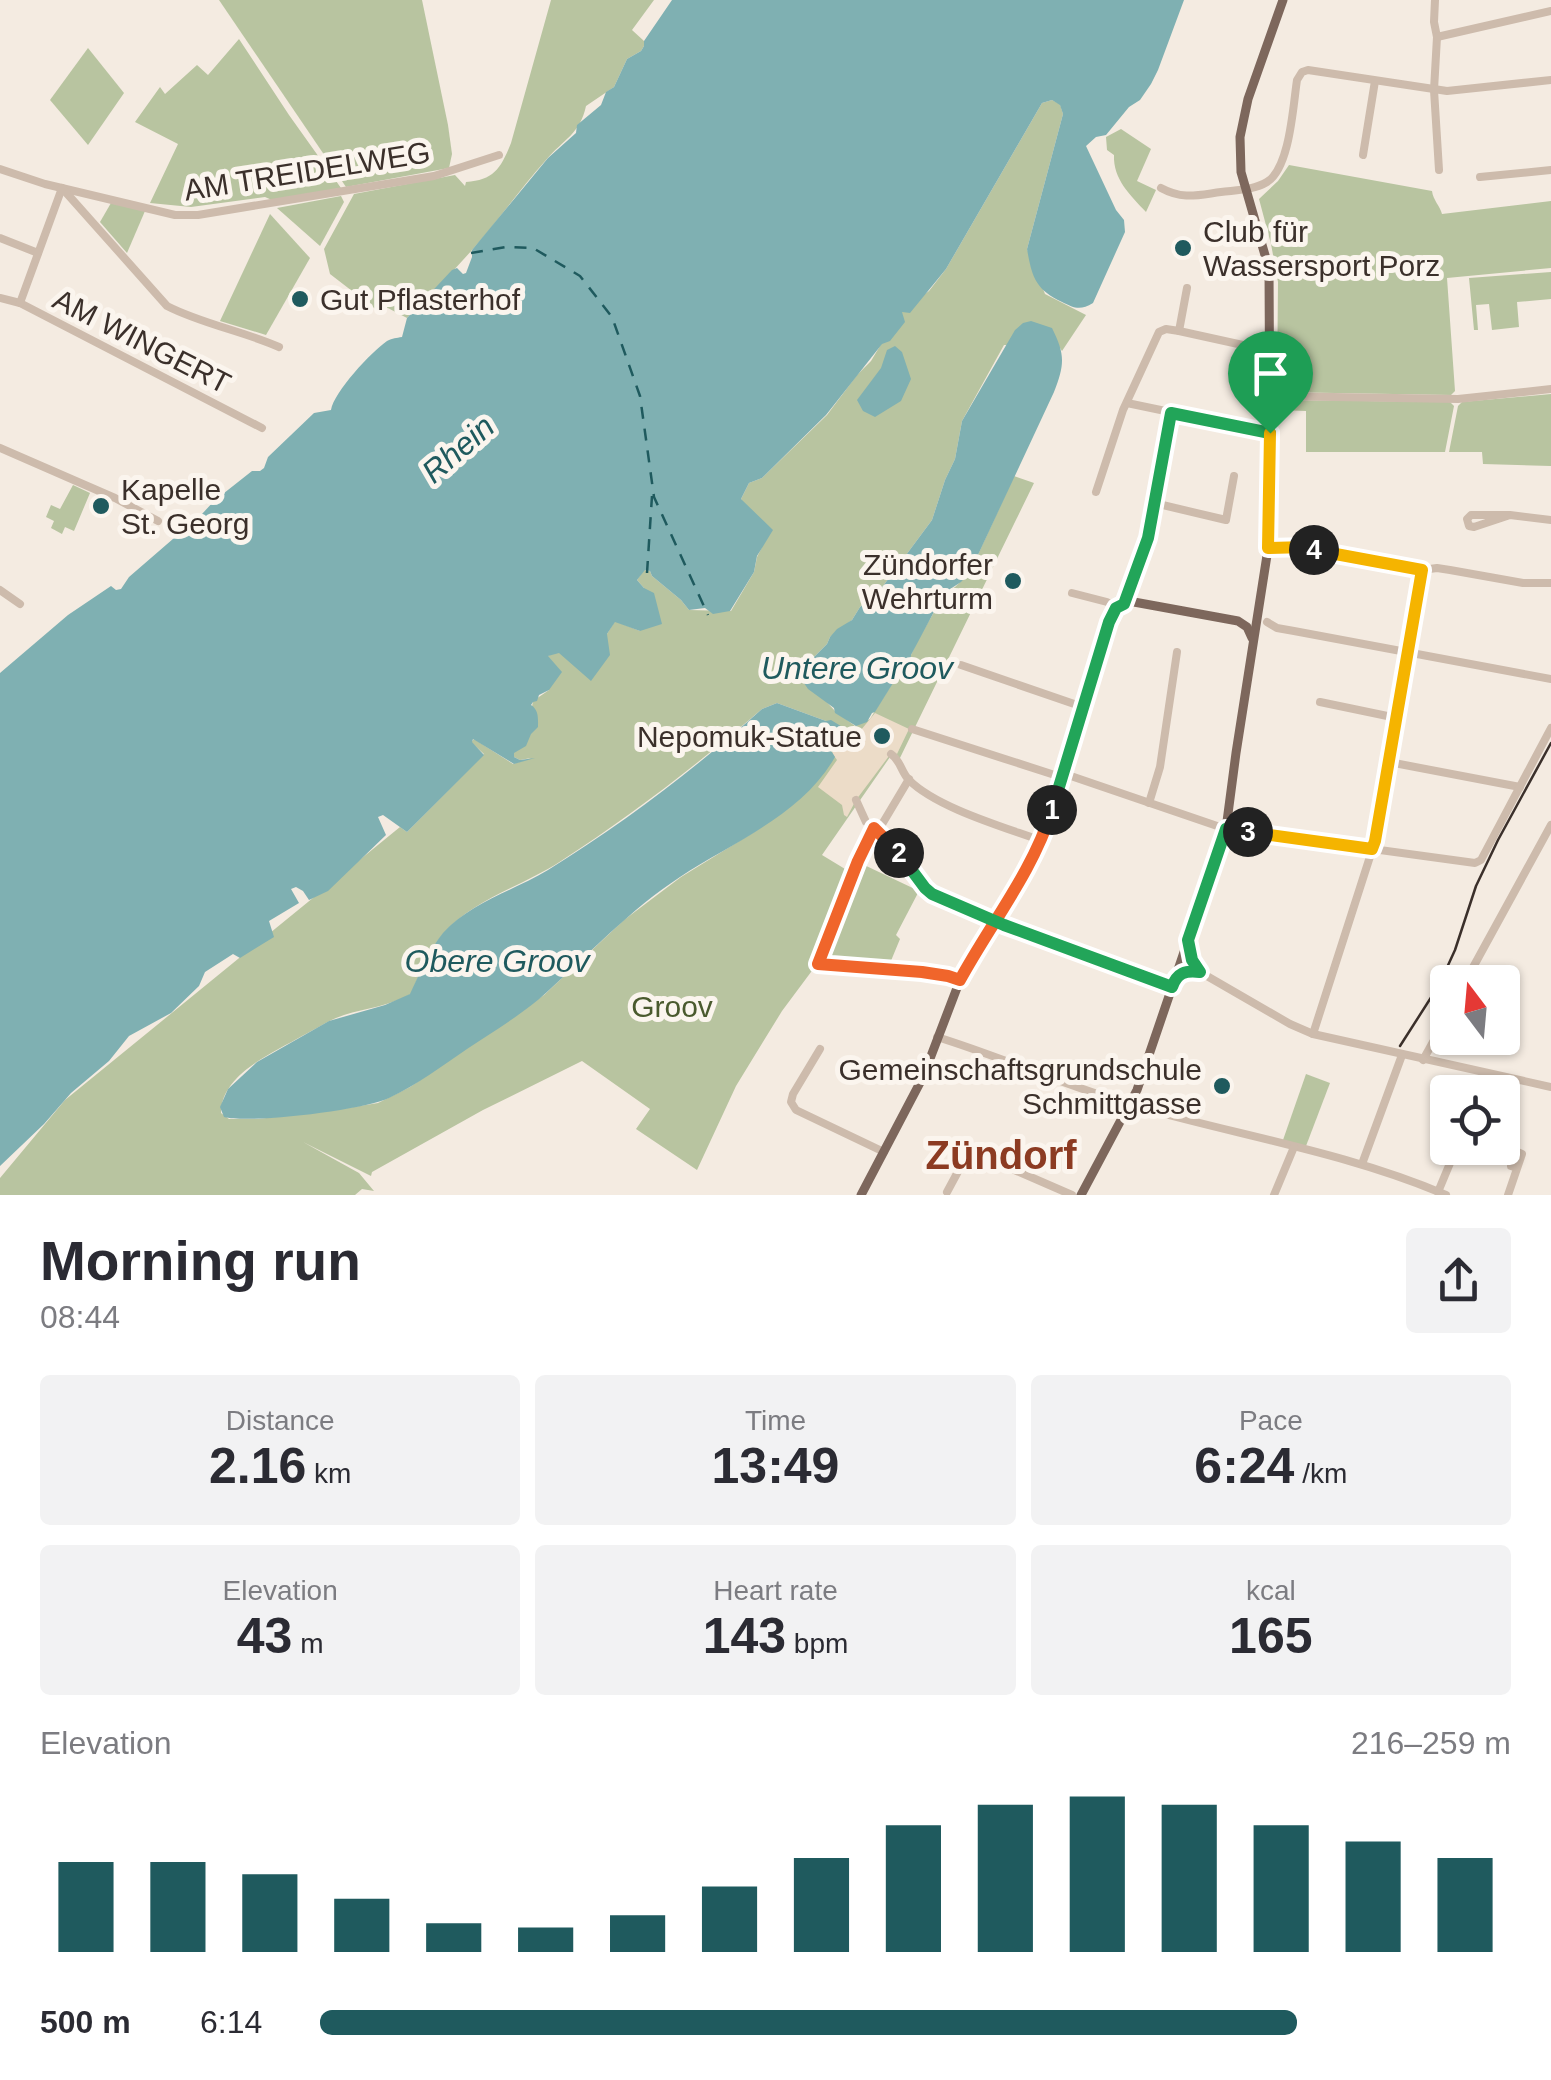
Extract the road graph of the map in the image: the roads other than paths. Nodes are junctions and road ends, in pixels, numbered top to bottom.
1 (1283, 0) edge
2 (1434, 0) edge
3 (1551, 11) edge
4 (1437, 36) junction
5 (1551, 80) edge
6 (1375, 81) junction
7 (1434, 90) junction
8 (498, 155) dead end
9 (1363, 156) dead end
10 (0, 168) edge
11 (1440, 170) dead end
12 (1551, 170) edge
13 (1480, 177) dead end
14 (62, 188) junction
15 (1161, 188) dead end
16 (1245, 189) junction
17 (0, 238) edge
18 (38, 253) junction
19 (1187, 288) dead end
20 (0, 298) edge
21 (20, 303) junction
22 (1179, 332) junction
23 (279, 347) dead end
24 (1270, 351) junction
25 (1551, 390) edge
26 (1271, 396) junction
27 (1127, 403) junction
28 (1171, 413) junction
29 (262, 428) dead end
30 (1270, 433) junction
31 (0, 448) edge
32 (1234, 476) dead end
33 (1096, 492) dead end
34 (1154, 503) junction
35 (1510, 515) junction
36 (1551, 520) edge
37 (158, 521) dead end
38 (1268, 548) junction
39 (1422, 570) junction
40 (1551, 583) edge
41 (0, 590) edge
42 (1072, 594) dead end
43 (20, 604) dead end
44 (1120, 606) junction
45 (1258, 606) junction
46 (1238, 622) junction
47 (1267, 622) dead end
48 (1253, 640) junction
49 (1178, 652) dead end
50 (1408, 652) junction
51 (962, 665) dead end
52 (1551, 679) edge
53 (1320, 702) dead end
54 (1083, 707) junction
55 (1397, 718) junction
56 (1551, 728) edge
57 (912, 729) dead end
58 (891, 754) dead end
59 (1389, 762) junction
60 (1064, 776) junction
61 (908, 779) junction
62 (1520, 787) junction
63 (856, 800) dead end
64 (1149, 803) junction
65 (1551, 826) edge
66 (876, 829) junction
67 (1226, 829) junction
68 (1548, 840) edge
69 (1042, 841) junction
70 (1372, 849) junction
71 (996, 920) junction
72 (1188, 940) junction
73 (1475, 965) edge
74 (1200, 972) junction
75 (960, 980) junction
76 (1173, 983) junction
77 (1314, 1034) junction
78 (937, 1038) junction
79 (820, 1049) dead end
80 (1430, 1049) edge
81 (1402, 1055) junction
82 (1424, 1060) junction
83 (1551, 1087) edge
84 (1128, 1104) junction
85 (1294, 1147) junction
86 (884, 1152) junction
87 (1362, 1164) junction
88 (1450, 1165) edge
89 (1517, 1168) dead end
90 (948, 1192) dead end
91 (1442, 1193) edge
92 (860, 1195) edge
93 (1072, 1195) edge
94 (1082, 1195) edge
95 (1274, 1195) edge
96 (1508, 1195) edge

1 - 16 main road
2 - 4 street
3 - 4 street
4 - 7 street
5 - 7 street
6 - 7 street
6 - 9 street
6 - 16 street
7 - 11 street
8 - 14 street, AM TREIDELWEG
10 - 14 street, AM TREIDELWEG
12 - 13 street
14 - 18 street
14 - 23 street
15 - 16 street
16 - 24 main road
17 - 18 street
18 - 21 street
19 - 22 street
20 - 21 street, AM WINGERT
21 - 29 street, AM WINGERT
22 - 24 street
22 - 27 street
24 - 26 main road
25 - 26 street
26 - 30 main road
27 - 28 street
27 - 33 street
28 - 30 street
28 - 34 street
30 - 38 main road
31 - 37 street
32 - 34 street
34 - 44 street
35 - 35 street
35 - 36 street
38 - 39 street
38 - 45 main road
39 - 40 street
39 - 50 street
41 - 43 street
42 - 44 street
44 - 46 main road
44 - 54 main road
45 - 46 main road
45 - 48 main road
46 - 48 main road
47 - 50 street
48 - 67 main road
49 - 64 street
50 - 52 street
50 - 55 street
51 - 54 street
53 - 55 street
54 - 60 main road
55 - 59 street
56 - 62 street
57 - 60 street
58 - 61 street
59 - 62 street
59 - 70 street
60 - 64 street
60 - 69 main road
61 - 66 street
61 - 69 street
62 - 70 street
63 - 66 street
64 - 67 street
65 - 68 street
66 - 71 street
66 - 75 street
67 - 70 street
67 - 72 main road
68 - 73 street
69 - 71 main road
70 - 77 street
71 - 75 main road
71 - 76 street
72 - 74 street
72 - 76 main road
74 - 76 street
74 - 77 street
75 - 78 main road
76 - 84 main road
77 - 81 street
78 - 84 street
78 - 86 main road
79 - 86 street
80 - 82 street
81 - 82 street
81 - 87 street
82 - 83 street
84 - 85 street
84 - 94 main road
85 - 87 street
85 - 95 street
86 - 92 main road
87 - 91 street
88 - 91 street
89 - 96 street
90 - 93 street

